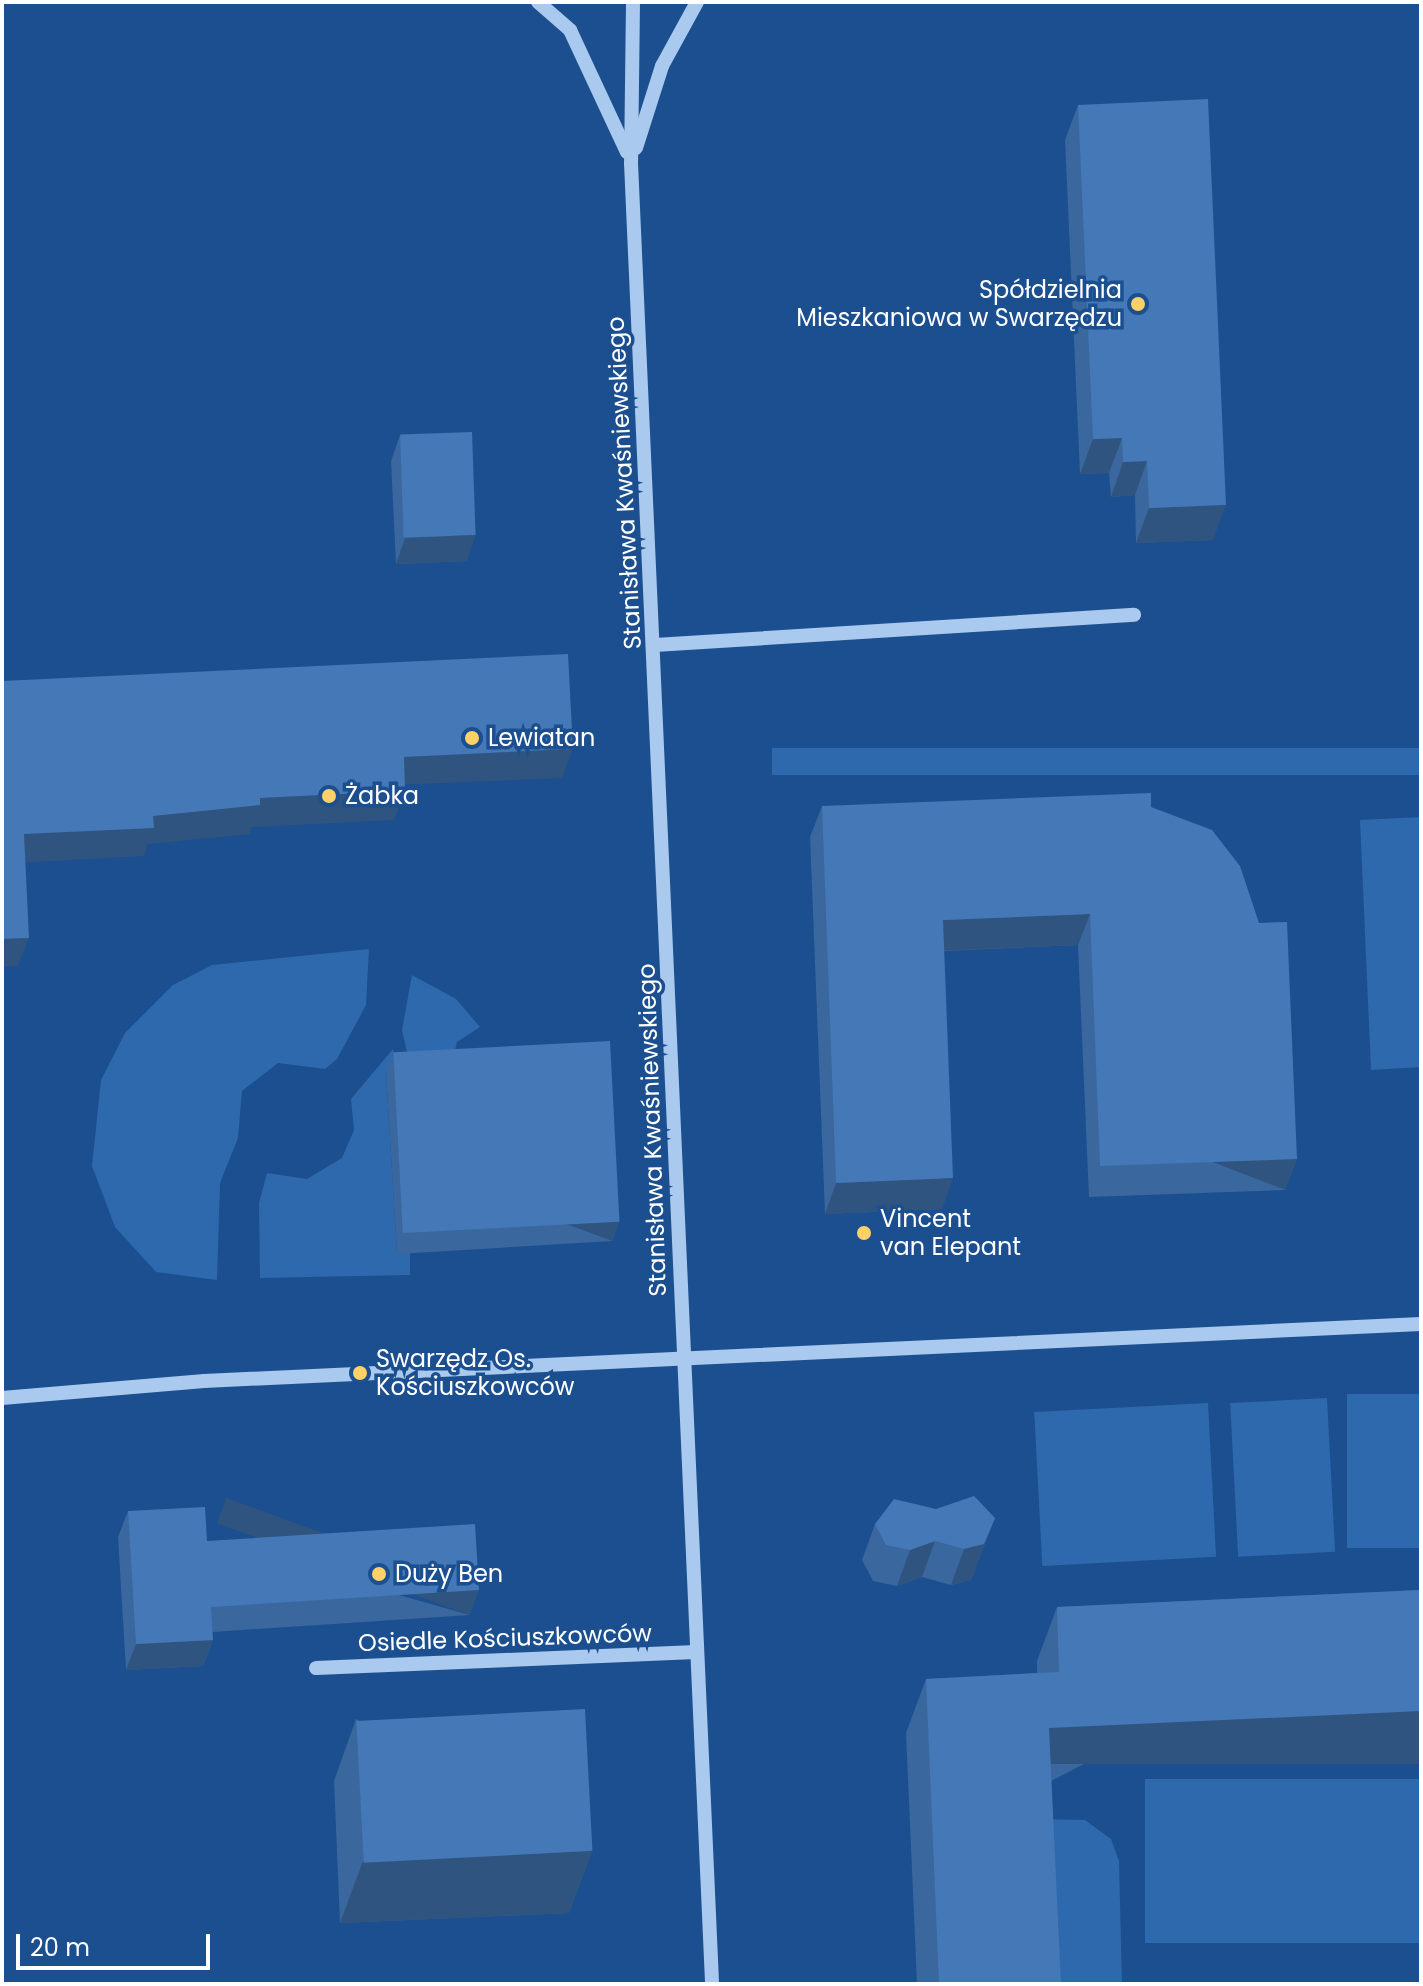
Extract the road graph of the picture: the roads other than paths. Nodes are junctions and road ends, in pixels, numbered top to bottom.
1 (538, 2) edge
2 (633, 2) edge
3 (697, 2) edge
4 (631, 163) junction
5 (1134, 615) dead end
6 (655, 645) junction
7 (1421, 1324) edge
8 (683, 1357) junction
9 (2, 1398) edge
10 (696, 1652) junction
11 (316, 1668) dead end
12 (712, 1984) edge

1 - 4 street, Stanisława Kwaśniewskiego
2 - 4 street, Stanisława Kwaśniewskiego
3 - 4 street
4 - 6 street, Stanisława Kwaśniewskiego
5 - 6 street
6 - 8 street, Stanisława Kwaśniewskiego
7 - 8 street
8 - 9 street
8 - 10 street
10 - 11 street, Osiedle Kościuszkowców
10 - 12 street

